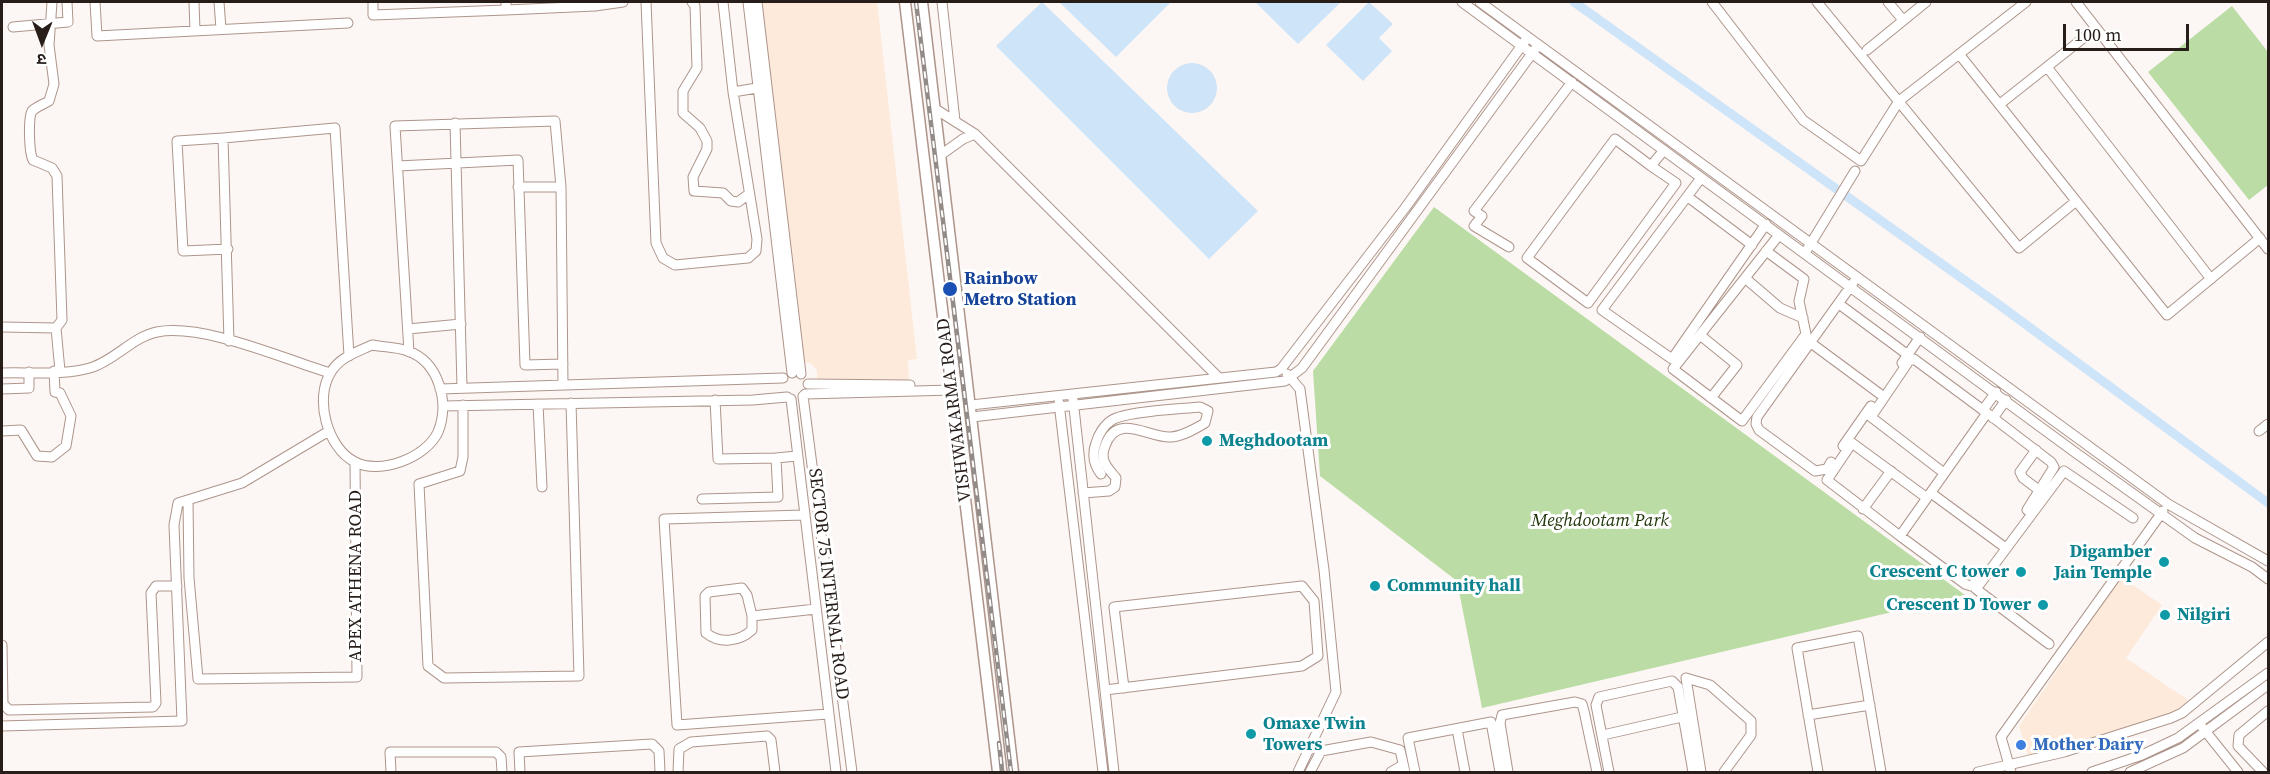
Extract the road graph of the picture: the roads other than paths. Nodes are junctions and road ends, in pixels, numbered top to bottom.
1 (52, 2) edge
2 (68, 2) edge
3 (95, 2) edge
4 (194, 2) edge
5 (219, 2) edge
6 (373, 2) edge
7 (623, 2) edge
8 (646, 2) edge
9 (692, 2) edge
10 (723, 2) edge
11 (748, 2) edge
12 (757, 2) edge
13 (905, 2) edge
14 (922, 2) edge
15 (942, 2) edge
16 (1462, 2) edge
17 (1480, 2) edge
18 (1712, 2) edge
19 (1817, 2) edge
20 (1888, 2) edge
21 (1926, 2) edge
22 (2026, 2) edge
23 (2076, 2) edge
24 (506, 6) edge
25 (1903, 20) junction
26 (348, 23) dead end
27 (52, 25) junction
28 (13, 27) dead end
29 (2096, 28) junction
30 (221, 29) junction
31 (195, 31) junction
32 (1528, 36) junction
33 (1539, 44) junction
34 (1522, 45) junction
35 (1867, 50) dead end
36 (1532, 53) junction
37 (1959, 54) junction
38 (949, 63) junction
39 (931, 65) junction
40 (2047, 67) junction
41 (1572, 82) junction
42 (757, 88) junction
43 (733, 92) junction
44 (1899, 101) junction
45 (2000, 105) junction
46 (937, 110) junction
47 (955, 121) junction
48 (455, 123) junction
49 (975, 134) junction
50 (223, 138) junction
51 (1650, 140) junction
52 (1664, 150) junction
53 (942, 154) junction
54 (1638, 156) junction
55 (456, 163) junction
56 (398, 166) junction
57 (1651, 166) junction
58 (1856, 171) dead end
59 (1701, 178) junction
60 (518, 187) junction
61 (561, 187) junction
62 (749, 194) junction
63 (1688, 198) junction
64 (2076, 202) junction
65 (1766, 224) junction
66 (1779, 235) junction
67 (2260, 238) junction
68 (1812, 242) junction
69 (1752, 245) junction
70 (1509, 247) dead end
71 (228, 249) junction
72 (2268, 249) edge
73 (1766, 251) junction
74 (1805, 253) junction
75 (1858, 276) junction
76 (1745, 278) junction
77 (2211, 279) junction
78 (1851, 286) junction
79 (1839, 304) junction
80 (1803, 318) junction
81 (461, 324) junction
82 (2, 327) edge
83 (56, 327) junction
84 (408, 329) junction
85 (1700, 335) junction
86 (1920, 337) junction
87 (229, 341) junction
88 (1811, 343) junction
89 (409, 352) junction
90 (1908, 355) junction
91 (350, 356) junction
92 (563, 364) junction
93 (1281, 369) junction
94 (57, 371) junction
95 (29, 372) junction
96 (2, 373) edge
97 (330, 373) junction
98 (792, 375) junction
99 (1218, 377) junction
100 (1292, 377) junction
101 (625, 383) junction
102 (563, 385) junction
103 (462, 387) junction
104 (952, 387) junction
105 (2, 389) edge
106 (440, 389) junction
107 (805, 391) junction
108 (1996, 392) junction
109 (1072, 393) junction
110 (1880, 394) junction
111 (1058, 395) junction
112 (789, 398) junction
113 (1711, 398) junction
114 (715, 400) junction
115 (2006, 400) junction
116 (626, 402) junction
117 (571, 403) junction
118 (538, 404) junction
119 (463, 405) junction
120 (971, 405) junction
121 (1074, 405) junction
122 (444, 406) junction
123 (1059, 407) junction
124 (1149, 413) junction
125 (1988, 414) junction
126 (972, 417) junction
127 (2268, 424) edge
128 (2, 431) edge
129 (329, 431) junction
130 (2259, 431) dead end
131 (1149, 432) junction
132 (2036, 450) junction
133 (2076, 453) junction
134 (797, 456) junction
135 (776, 458) junction
136 (355, 462) junction
137 (1891, 471) junction
138 (2064, 471) junction
139 (1944, 473) junction
140 (1103, 474) junction
141 (1082, 478) junction
142 (542, 487) dead end
143 (1103, 491) junction
144 (2040, 491) junction
145 (1083, 493) junction
146 (1929, 495) junction
147 (702, 499) dead end
148 (188, 500) junction
149 (2168, 504) junction
150 (1863, 509) junction
151 (804, 514) junction
152 (2161, 514) junction
153 (2133, 518) dead end
154 (1900, 536) junction
155 (2003, 546) junction
156 (2268, 561) edge
157 (2268, 579) edge
158 (177, 586) junction
159 (1094, 594) junction
160 (1082, 596) junction
161 (816, 609) junction
162 (752, 616) junction
163 (998, 637) junction
164 (982, 640) junction
165 (2268, 642) edge
166 (2049, 644) dead end
167 (2, 645) edge
168 (2, 661) edge
169 (1001, 668) junction
170 (986, 673) junction
171 (2268, 673) edge
172 (2268, 685) edge
173 (1124, 688) junction
174 (1105, 690) junction
175 (1870, 705) junction
176 (2268, 711) edge
177 (828, 714) junction
178 (1808, 715) junction
179 (1682, 717) junction
180 (2199, 724) junction
181 (2, 726) edge
182 (1457, 729) junction
183 (2206, 732) junction
184 (1603, 735) junction
185 (2268, 762) edge
186 (1404, 769) edge
187 (2010, 769) edge
188 (2261, 770) edge
189 (391, 772) edge
190 (502, 772) edge
191 (520, 772) edge
192 (660, 772) edge
193 (678, 772) edge
194 (775, 772) edge
195 (836, 772) edge
196 (852, 772) edge
197 (998, 772) edge
198 (1013, 772) edge
199 (1103, 772) edge
200 (1114, 772) edge
201 (1298, 772) edge
202 (1310, 772) edge
203 (1391, 772) edge
204 (1415, 772) edge
205 (1465, 772) edge
206 (1500, 772) edge
207 (1508, 772) edge
208 (1597, 772) edge
209 (1609, 772) edge
210 (1693, 772) edge
211 (1701, 772) edge
212 (1724, 772) edge
213 (1818, 772) edge
214 (1881, 772) edge
215 (1978, 772) edge
216 (2092, 772) edge
217 (2130, 772) edge
218 (2238, 772) edge

1 - 27 street
2 - 27 street
3 - 31 street
4 - 31 street
5 - 30 street
6 - 24 street
7 - 24 street
8 - 62 street
9 - 62 street
10 - 43 street
11 - 42 street
12 - 98 street
13 - 104 main road, VISHWAKARMA ROAD
14 - 39 main road, VISHWAKARMA ROAD
15 - 38 street
16 - 34 street
17 - 32 street
18 - 44 street
19 - 44 street
20 - 25 street
21 - 25 street
22 - 37 street
23 - 29 street
25 - 35 street
26 - 30 street
27 - 28 street
27 - 83 street
29 - 40 street
29 - 67 street
30 - 31 street
32 - 33 street
32 - 34 street
33 - 36 street
33 - 68 street
34 - 36 street
34 - 93 street
36 - 41 street
36 - 100 street
37 - 44 street
37 - 45 street
38 - 39 street
38 - 47 street
39 - 46 main road, VISHWAKARMA ROAD
40 - 45 street
40 - 77 street
41 - 51 street
41 - 70 street
42 - 43 street
42 - 98 street
43 - 62 street
44 - 64 street
45 - 64 street
46 - 47 street
46 - 53 main road, VISHWAKARMA ROAD
47 - 49 street
48 - 55 street
48 - 56 street
48 - 61 street
49 - 53 street
49 - 99 street
50 - 71 street
50 - 71 street
50 - 91 street
51 - 52 street
51 - 54 street
52 - 57 street
52 - 59 street
53 - 120 main road, VISHWAKARMA ROAD
54 - 57 street
54 - 57 street
55 - 56 street
55 - 60 street
55 - 81 street
56 - 84 street
58 - 68 street
59 - 63 street
59 - 65 street
60 - 61 street
60 - 92 street
61 - 92 street
63 - 69 street
63 - 69 street
64 - 77 street
65 - 66 street
65 - 69 street
66 - 73 street
66 - 74 street
67 - 72 street
67 - 77 street
68 - 74 street
68 - 75 street
71 - 87 street
73 - 76 street
73 - 80 street
74 - 78 street
75 - 78 street
75 - 149 street
76 - 80 street
76 - 85 street
78 - 79 street
78 - 86 street
79 - 88 street
79 - 90 street
80 - 113 street
81 - 84 street
81 - 103 street
82 - 83 street
83 - 94 street
84 - 89 street
85 - 113 street
85 - 113 street
86 - 90 street
86 - 108 street
87 - 94 street
87 - 97 street
88 - 110 street
88 - 110 street
89 - 91 street
89 - 106 street
90 - 110 street
91 - 97 street
92 - 102 street
93 - 99 street
93 - 100 street
94 - 95 street
94 - 128 street
95 - 96 street
95 - 105 street
97 - 129 street
98 - 101 street
98 - 107 street
98 - 112 street, SECTOR 75 INTERNAL ROAD
99 - 109 street
100 - 121 street
100 - 201 street
101 - 102 street
101 - 116 street
102 - 103 street
103 - 106 street
104 - 107 street
104 - 164 main road, VISHWAKARMA ROAD
106 - 122 street
107 - 112 street
107 - 196 street, SECTOR 75 INTERNAL ROAD
108 - 115 street
108 - 125 street
109 - 111 street
109 - 121 street
111 - 120 street
111 - 123 street
112 - 114 street
112 - 134 street, SECTOR 75 INTERNAL ROAD
114 - 116 street
114 - 135 street
115 - 125 street
115 - 133 street
116 - 117 street
117 - 118 street
117 - 119 street
118 - 119 street
118 - 142 street
119 - 122 street
120 - 126 main road, VISHWAKARMA ROAD
121 - 123 street
121 - 141 street
122 - 136 street
123 - 126 street
123 - 160 street
124 - 131 street
124 - 131 street
124 - 140 street
125 - 132 street
125 - 139 street
125 - 139 street
126 - 163 main road, VISHWAKARMA ROAD
127 - 130 street
129 - 136 street
129 - 148 street
131 - 140 street
132 - 144 street
132 - 144 street
133 - 138 street
133 - 152 street
134 - 135 street
134 - 151 street, SECTOR 75 INTERNAL ROAD
135 - 147 street
136 - 148 street, APEX ATHENA ROAD
137 - 146 street
137 - 150 street
137 - 150 street
138 - 153 street
138 - 166 street
139 - 146 street
140 - 141 street
140 - 143 street
140 - 143 street
141 - 145 street
143 - 145 street
144 - 155 street
145 - 159 street
146 - 154 street
146 - 155 street
148 - 158 street
149 - 152 street
149 - 156 street
150 - 154 street
151 - 161 street, SECTOR 75 INTERNAL ROAD
151 - 177 street
152 - 157 street
152 - 187 street
154 - 155 street
158 - 168 street
158 - 181 street
159 - 160 street
159 - 174 street
160 - 199 street
161 - 162 street
161 - 177 street, SECTOR 75 INTERNAL ROAD
162 - 162 street
163 - 164 main road
163 - 169 main road, VISHWAKARMA ROAD
164 - 170 main road, VISHWAKARMA ROAD
165 - 187 street
167 - 168 street
169 - 170 main road
169 - 198 main road, VISHWAKARMA ROAD
170 - 197 main road, VISHWAKARMA ROAD
171 - 180 street
172 - 183 street
173 - 173 street
173 - 174 street
174 - 200 street
175 - 178 street
175 - 178 street
175 - 214 street
176 - 188 street
177 - 195 street, SECTOR 75 INTERNAL ROAD
178 - 213 street
179 - 184 street
179 - 184 street
179 - 210 street
180 - 183 street
180 - 216 street
182 - 204 street
182 - 205 street
182 - 206 street
183 - 217 street
183 - 218 street
184 - 209 street
185 - 188 street
186 - 202 street
186 - 203 street
187 - 215 street
189 - 190 street
191 - 192 street
193 - 194 street
207 - 208 street
211 - 212 street

